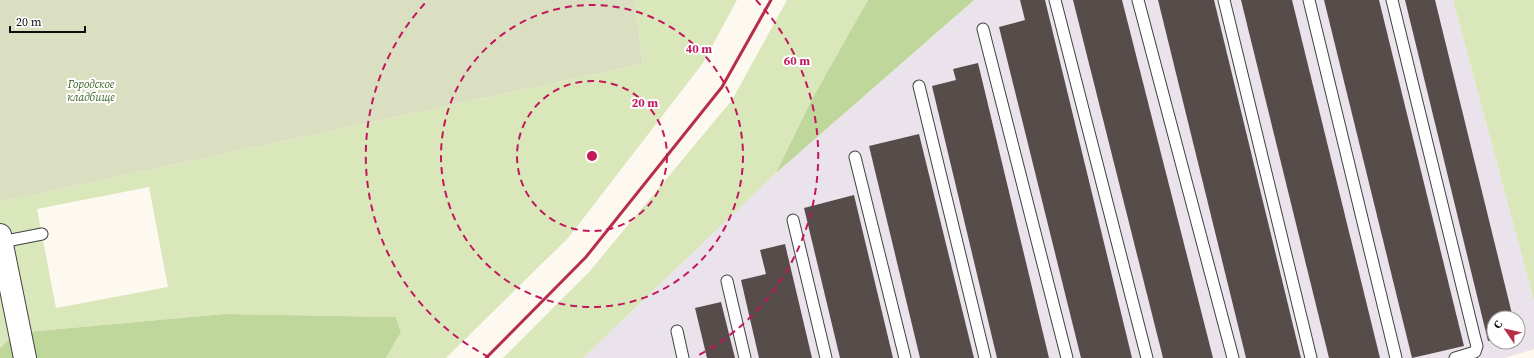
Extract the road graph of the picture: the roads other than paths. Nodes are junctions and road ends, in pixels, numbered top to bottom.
1 (1055, 0) edge
2 (1138, 0) edge
3 (1224, 0) edge
4 (1308, 0) edge
5 (1392, 0) edge
6 (983, 29) dead end
7 (919, 86) dead end
8 (855, 156) dead end
9 (793, 220) dead end
10 (42, 234) dead end
11 (0, 238) edge
12 (727, 281) dead end
13 (677, 331) dead end
14 (25, 358) edge
15 (683, 358) edge
16 (745, 358) edge
17 (826, 358) edge
18 (905, 358) edge
19 (985, 358) edge
20 (1067, 358) edge
21 (1147, 358) edge
22 (1233, 358) edge
23 (1311, 358) edge
24 (1396, 358) edge
25 (1456, 358) edge

1 - 21 lane
2 - 22 lane
3 - 23 lane
4 - 24 lane
5 - 25 lane
6 - 20 lane
7 - 19 lane
8 - 18 lane
9 - 17 lane
10 - 11 lane
11 - 14 street
12 - 16 lane
13 - 15 lane

